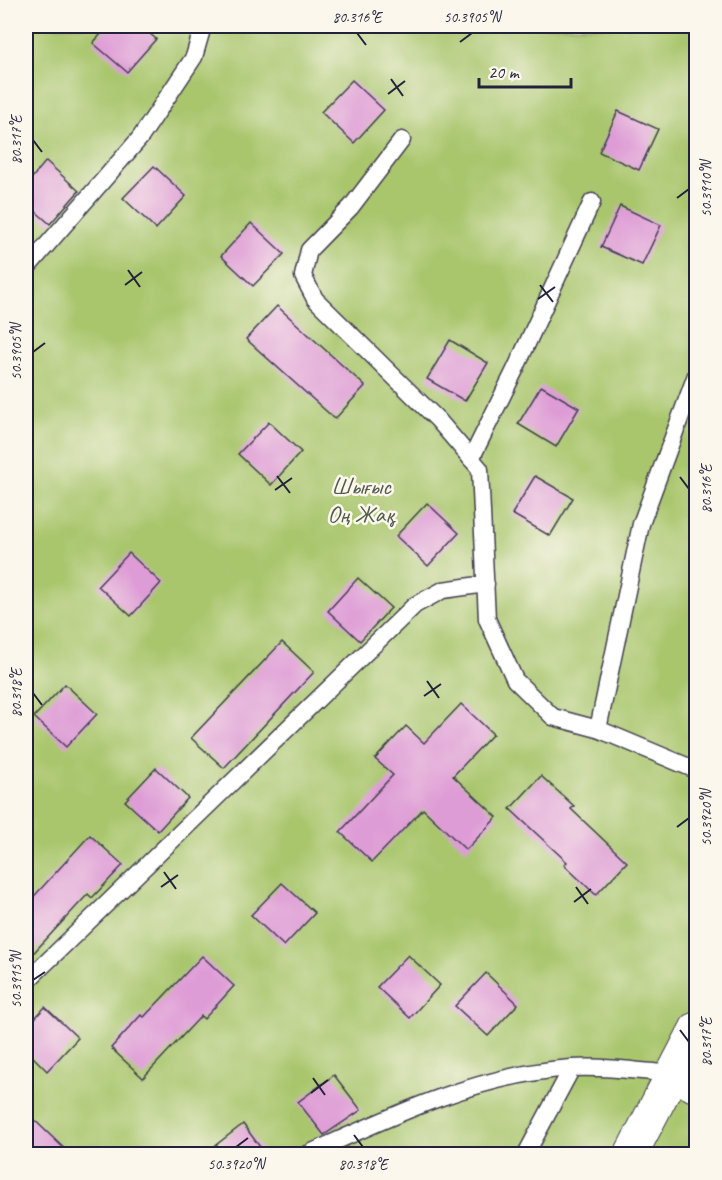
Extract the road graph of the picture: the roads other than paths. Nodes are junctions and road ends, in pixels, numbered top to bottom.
1 (202, 26) edge
2 (402, 140) dead end
3 (592, 202) dead end
4 (26, 269) edge
5 (696, 375) edge
6 (471, 459) junction
7 (486, 584) junction
8 (598, 729) junction
9 (696, 770) edge
10 (26, 982) edge
11 (696, 1029) edge
12 (572, 1068) junction
13 (684, 1080) edge
14 (308, 1155) edge
15 (526, 1155) edge
16 (631, 1155) edge

1 - 4 lane
2 - 6 lane
3 - 6 lane
5 - 8 lane
6 - 7 lane
7 - 8 lane
7 - 10 lane
8 - 9 lane
11 - 13 street
12 - 13 lane
12 - 14 lane
12 - 15 lane
13 - 16 street

